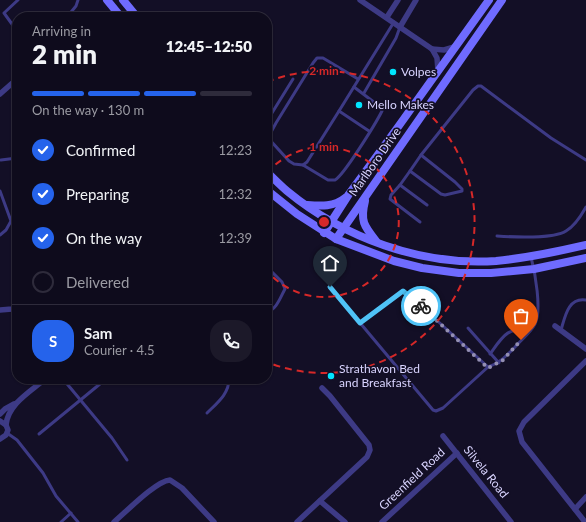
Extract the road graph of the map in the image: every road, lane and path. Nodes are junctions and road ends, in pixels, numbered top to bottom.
1 (18, 0) edge
2 (78, 0) edge
3 (107, 0) edge
4 (111, 0) edge
5 (360, 0) edge
6 (398, 0) edge
7 (416, 0) edge
8 (488, 0) edge
9 (502, 0) edge
10 (124, 1) edge
11 (71, 12) edge
12 (117, 12) edge
13 (120, 12) edge
14 (133, 12) edge
15 (387, 17) junction
16 (394, 22) junction
17 (12, 24) edge
18 (400, 27) junction
19 (454, 47) junction
20 (432, 49) junction
21 (438, 71) junction
22 (358, 78) junction
23 (293, 79) dead end
24 (12, 83) edge
25 (354, 87) junction
26 (364, 93) junction
27 (0, 94) edge
28 (291, 99) junction
29 (296, 101) dead end
30 (339, 110) junction
31 (272, 113) edge
32 (276, 123) junction
33 (281, 126) dead end
34 (272, 130) edge
35 (369, 131) junction
36 (272, 142) edge
37 (421, 155) junction
38 (12, 158) edge
39 (0, 159) edge
40 (586, 160) edge
41 (0, 165) edge
42 (303, 165) junction
43 (410, 171) junction
44 (272, 177) edge
45 (400, 184) junction
46 (0, 191) edge
47 (272, 194) edge
48 (349, 194) junction
49 (366, 196) junction
50 (306, 205) junction
51 (427, 205) dead end
52 (586, 207) edge
53 (331, 221) junction
54 (420, 222) dead end
55 (344, 228) junction
56 (324, 233) junction
57 (0, 235) edge
58 (497, 236) dead end
59 (336, 239) junction
60 (377, 242) junction
61 (586, 245) edge
62 (531, 257) junction
63 (586, 258) edge
64 (534, 269) junction
65 (272, 272) edge
66 (330, 287) dead end
67 (586, 300) edge
68 (12, 309) edge
69 (0, 310) edge
70 (272, 310) edge
71 (360, 323) junction
72 (555, 326) dead end
73 (468, 328) dead end
74 (530, 330) junction
75 (561, 330) junction
76 (586, 349) edge
77 (490, 354) junction
78 (586, 361) edge
79 (499, 363) junction
80 (488, 368) junction
81 (39, 384) edge
82 (67, 384) edge
83 (100, 384) edge
84 (227, 384) edge
85 (322, 388) dead end
86 (81, 400) junction
87 (15, 404) junction
88 (207, 413) dead end
89 (0, 414) edge
90 (0, 421) edge
91 (6, 425) junction
92 (7, 433) junction
93 (39, 434) dead end
94 (443, 436) dead end
95 (0, 439) edge
96 (457, 453) junction
97 (127, 460) dead end
98 (586, 497) edge
99 (320, 500) junction
100 (575, 509) junction
101 (71, 513) junction
102 (61, 522) edge
103 (78, 522) edge
104 (114, 522) edge
105 (214, 522) edge
106 (297, 522) edge
107 (345, 522) edge
108 (382, 522) edge
109 (511, 522) edge
110 (585, 522) edge

1 - 17 lane
2 - 11 lane
3 - 12 main road
4 - 13 main road
5 - 15 street
6 - 15 street
7 - 18 street
8 - 19 main road, Marlboro Drive
9 - 49 main road, Marlboro Drive
10 - 14 main road
15 - 16 street
16 - 18 street
16 - 22 lane
18 - 20 street
18 - 26 lane
19 - 20 street
19 - 21 main road, Marlboro Drive
20 - 21 street
21 - 48 main road, Marlboro Drive
22 - 25 lane
22 - 28 lane
23 - 31 lane
24 - 27 street
25 - 26 lane
25 - 30 lane
26 - 35 lane
28 - 29 lane
28 - 32 lane
30 - 35 lane
30 - 42 lane
32 - 33 lane
32 - 34 lane
35 - 42 lane
36 - 42 lane
37 - 40 lane
37 - 43 lane
37 - 43 lane
38 - 39 lane
39 - 41 lane
43 - 45 lane
44 - 50 main road
45 - 51 lane
45 - 54 lane
46 - 57 lane
47 - 56 main road
48 - 50 main road
48 - 53 main road, Marlboro Drive
49 - 55 main road, Marlboro Drive
49 - 60 main road
50 - 53 main road
52 - 58 lane
53 - 55 main road
53 - 56 main road, Marlboro Drive
55 - 59 main road, Marlboro Drive
55 - 60 main road
56 - 59 main road
59 - 64 main road
60 - 62 main road
61 - 62 main road
62 - 64 lane
63 - 64 main road
64 - 74 lane
65 - 70 lane
66 - 71 lane
67 - 75 lane
68 - 69 street
71 - 80 lane
71 - 80 lane
72 - 75 street
73 - 77 lane
74 - 77 lane
74 - 79 lane
75 - 76 street
77 - 79 lane
78 - 100 street
79 - 80 lane
81 - 87 street
82 - 86 lane
83 - 86 lane
84 - 88 lane
85 - 99 street
86 - 93 lane
86 - 97 lane
87 - 89 street
87 - 91 street
90 - 91 street
91 - 92 street
92 - 95 street
92 - 101 lane
94 - 96 street, Silvela Road
96 - 108 street, Greenfield Road
96 - 109 street, Silvela Road
98 - 100 street
99 - 106 street
99 - 107 street
100 - 110 street
101 - 102 lane
101 - 103 lane
104 - 105 street

